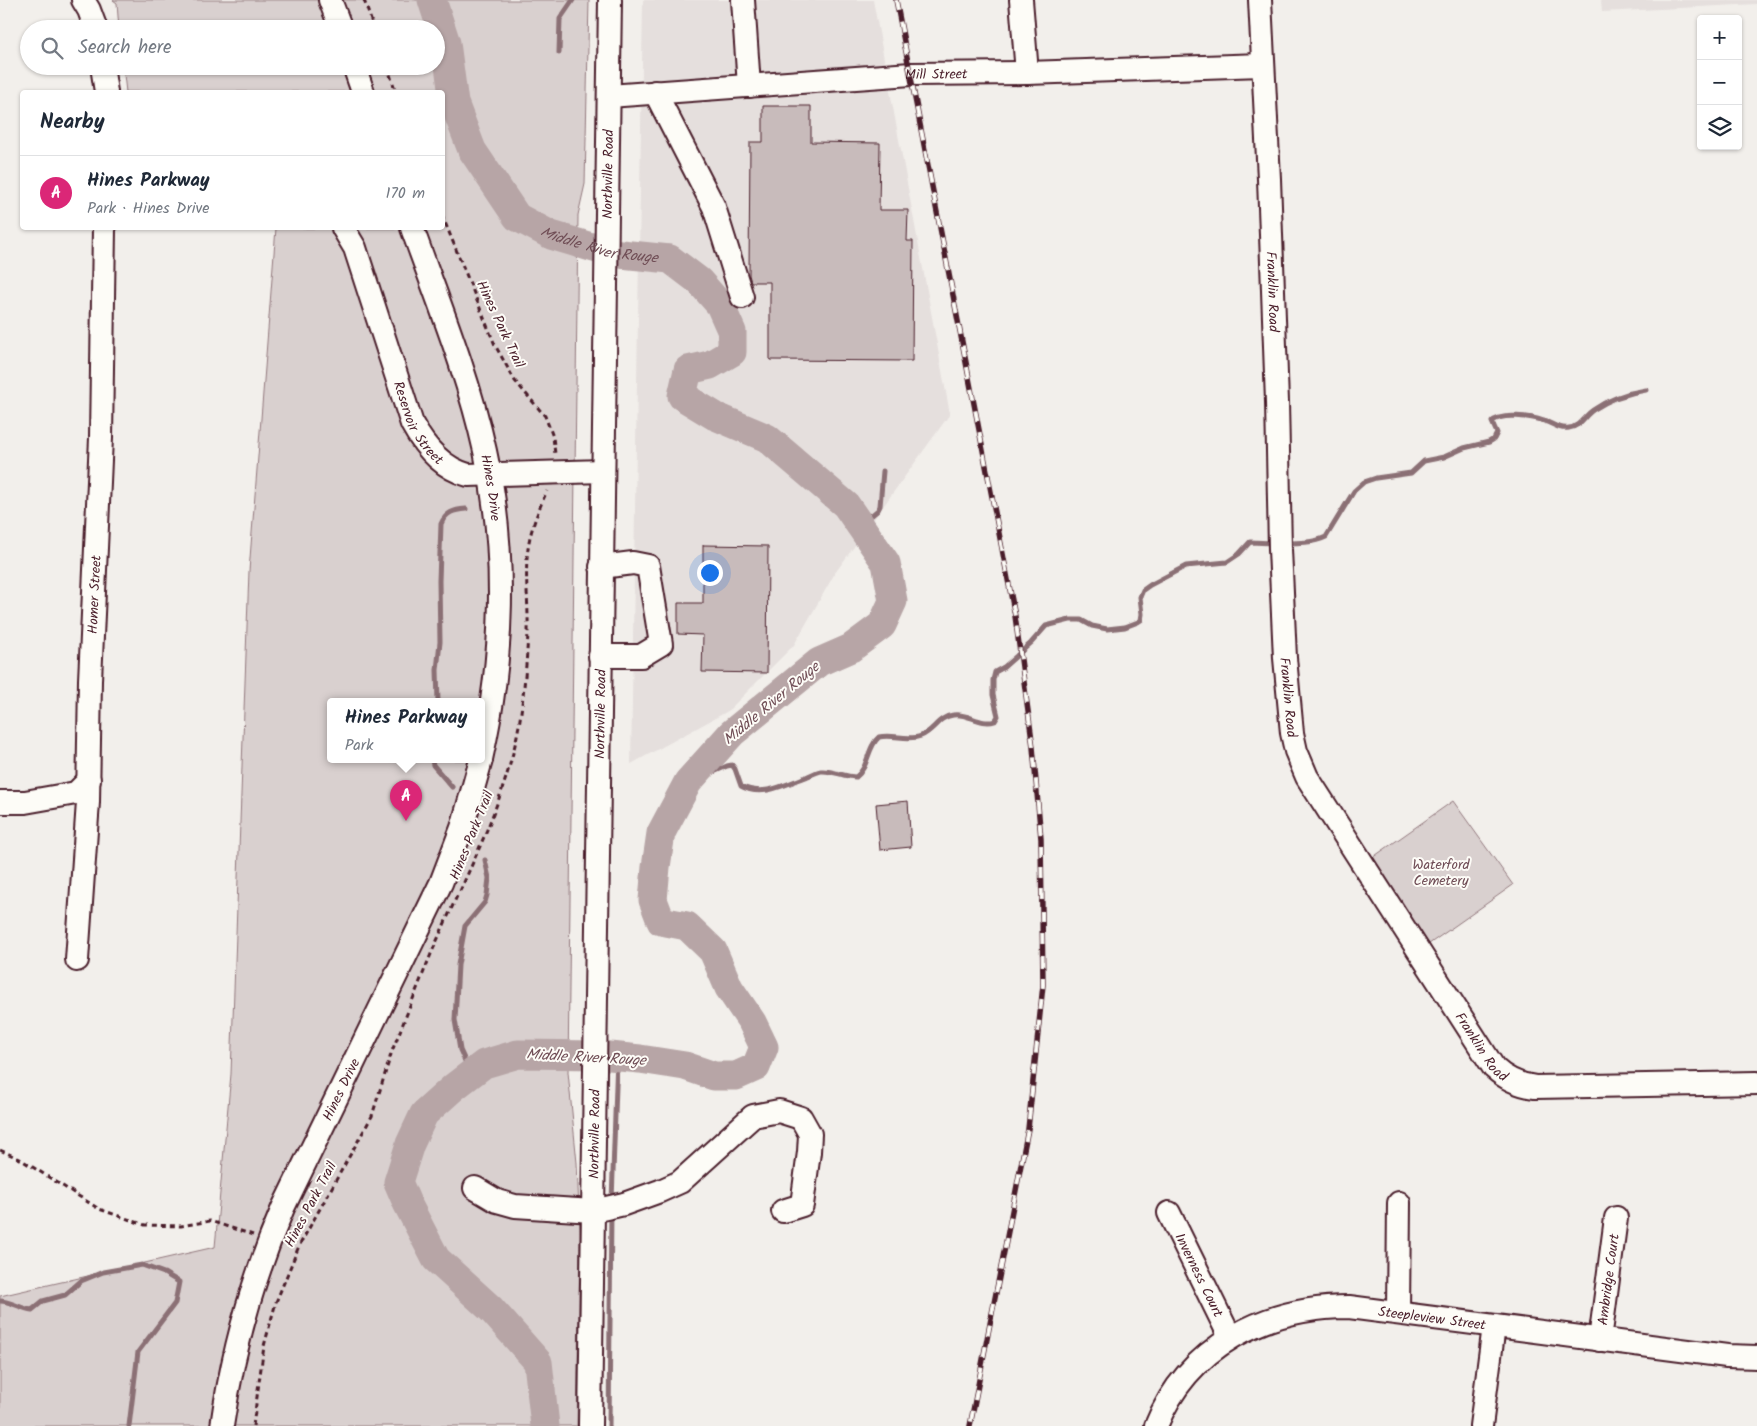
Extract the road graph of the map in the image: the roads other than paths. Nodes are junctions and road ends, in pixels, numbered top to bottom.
1 (83, 0) edge
2 (330, 0) edge
3 (610, 0) edge
4 (743, 0) edge
5 (1021, 0) edge
6 (1260, 0) edge
7 (93, 20) edge
8 (338, 20) edge
9 (1262, 65) junction
10 (1027, 73) junction
11 (103, 75) edge
12 (357, 75) edge
13 (749, 86) junction
14 (106, 90) edge
15 (362, 90) edge
16 (655, 92) junction
17 (609, 96) junction
18 (104, 230) edge
19 (344, 230) edge
20 (413, 230) edge
21 (742, 297) dead end
22 (603, 471) junction
23 (489, 473) junction
24 (601, 567) junction
25 (600, 656) junction
26 (485, 739) edge
27 (480, 763) edge
28 (88, 780) junction
29 (0, 802) edge
30 (77, 960) dead end
31 (1757, 1083) edge
32 (475, 1188) dead end
33 (1399, 1203) dead end
34 (593, 1211) junction
35 (783, 1211) dead end
36 (1169, 1213) dead end
37 (1616, 1218) dead end
38 (1398, 1313) junction
39 (1494, 1326) junction
40 (1230, 1337) junction
41 (1600, 1340) junction
42 (1757, 1357) edge
43 (222, 1426) edge
44 (590, 1426) edge
45 (1156, 1426) edge
46 (1481, 1426) edge

1 - 7 street
2 - 8 street
3 - 17 street, Northville Road
4 - 13 street
5 - 10 street
6 - 9 street, Franklin Road
9 - 10 street, Mill Street
9 - 31 street, Franklin Road
10 - 13 street, Mill Street
11 - 14 street
12 - 15 street
13 - 16 street, Mill Street
16 - 17 street, Mill Street
16 - 21 street
17 - 22 street, Northville Road
18 - 28 street, Homer Street
19 - 23 street, Reservoir Street
20 - 23 street, Hines Drive
22 - 23 street, Reservoir Street
22 - 24 street, Northville Road
23 - 26 street, Hines Drive
24 - 25 street, Northville Road
24 - 25 street
25 - 34 street, Northville Road
27 - 43 street, Hines Drive
28 - 29 street
28 - 30 street, Homer Street
32 - 34 street
33 - 38 street
34 - 35 street
34 - 44 street, Northville Road
36 - 40 street, Inverness Court
37 - 41 street, Ambridge Court
38 - 39 street, Steepleview Street
38 - 40 street, Steepleview Street
39 - 41 street, Steepleview Street
39 - 46 street
40 - 45 street, Steepleview Street
41 - 42 street, Steepleview Street

